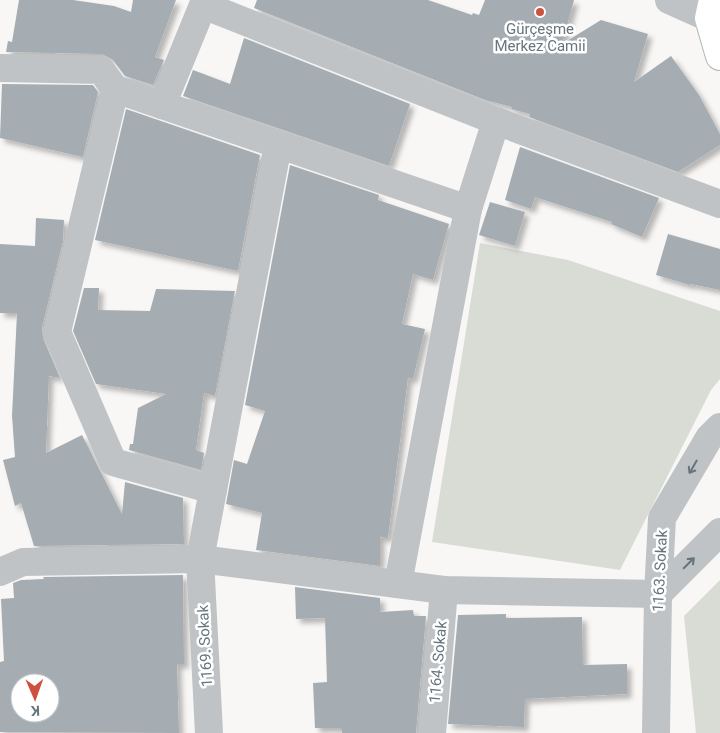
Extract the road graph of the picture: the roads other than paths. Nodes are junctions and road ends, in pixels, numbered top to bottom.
1 (668, 0) edge
2 (711, 9) edge
3 (720, 56) edge
4 (0, 68) edge
5 (115, 89) junction
6 (162, 105) junction
7 (496, 121) junction
8 (278, 145) junction
9 (720, 204) edge
10 (468, 209) junction
11 (720, 427) edge
12 (213, 490) junction
13 (720, 532) edge
14 (200, 560) junction
15 (0, 572) edge
16 (398, 584) junction
17 (444, 590) junction
18 (658, 594) junction
19 (210, 733) edge
20 (432, 733) edge
21 (656, 733) edge

1 - 2 street
2 - 3 main road
4 - 5 street
5 - 6 street
5 - 12 street
6 - 7 street
6 - 8 street
7 - 9 street
7 - 10 street
8 - 10 street
8 - 12 street, 1169. Sokak
10 - 16 street
11 -> 18 street, 1163. Sokak
12 - 14 street, 1169. Sokak
18 -> 13 street
14 - 15 street
14 - 16 street
14 - 19 street, 1169. Sokak
16 - 17 street
17 - 18 street
17 - 20 street, 1164. Sokak
18 - 21 street, 1163. Sokak

